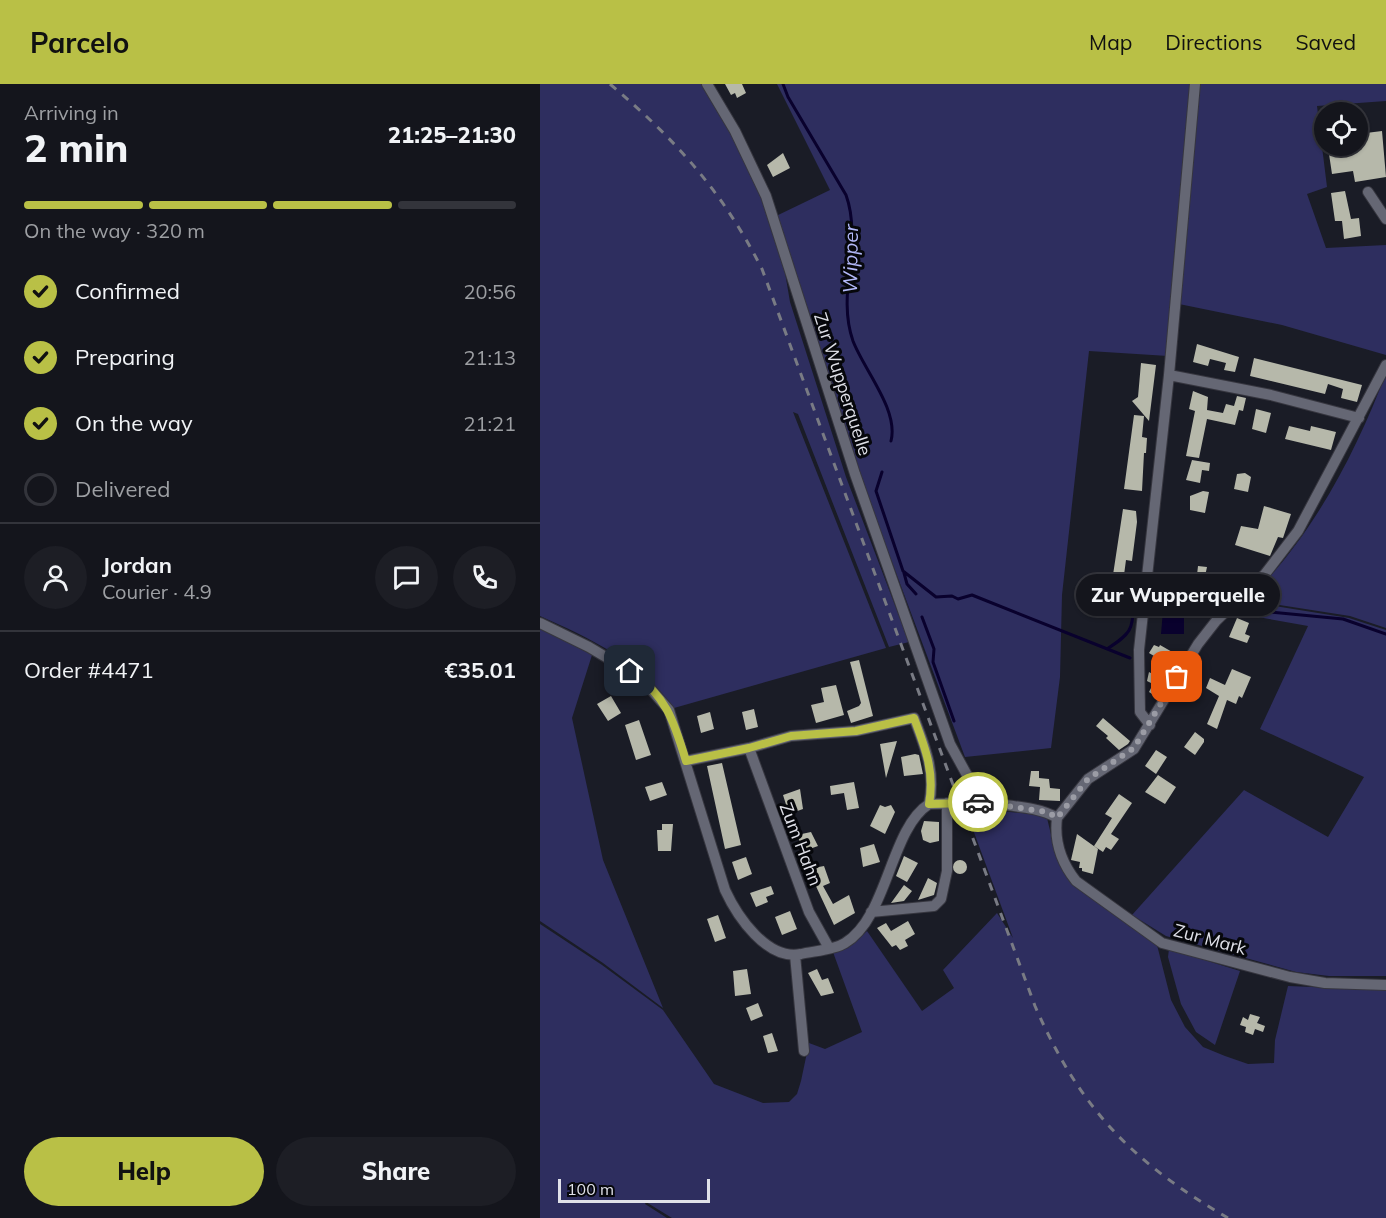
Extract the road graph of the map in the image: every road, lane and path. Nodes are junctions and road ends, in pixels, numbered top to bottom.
1 (708, 84) edge
2 (1195, 84) edge
3 (1368, 192) dead end
4 (1386, 219) edge
5 (1386, 365) edge
6 (1169, 375) junction
7 (1359, 418) junction
8 (540, 623) edge
9 (1150, 725) junction
10 (749, 748) junction
11 (686, 761) junction
12 (970, 799) junction
13 (947, 803) junction
14 (929, 804) junction
15 (1057, 818) junction
16 (871, 912) junction
17 (829, 948) junction
18 (795, 955) junction
19 (1386, 985) edge
20 (804, 1051) dead end

1 - 12 street, Zur Wupperquelle
2 - 6 street
3 - 4 street
5 - 7 street
6 - 7 street
6 - 9 street
7 - 9 street
8 - 11 street
9 - 15 street
10 - 11 street
10 - 14 street
10 - 17 street, Zum Hahn
11 - 18 street
12 - 13 street
12 - 15 street
13 - 14 street
13 - 16 street
14 - 16 street
15 - 19 street, Zur Mark
16 - 17 street
17 - 18 street
18 - 20 street

